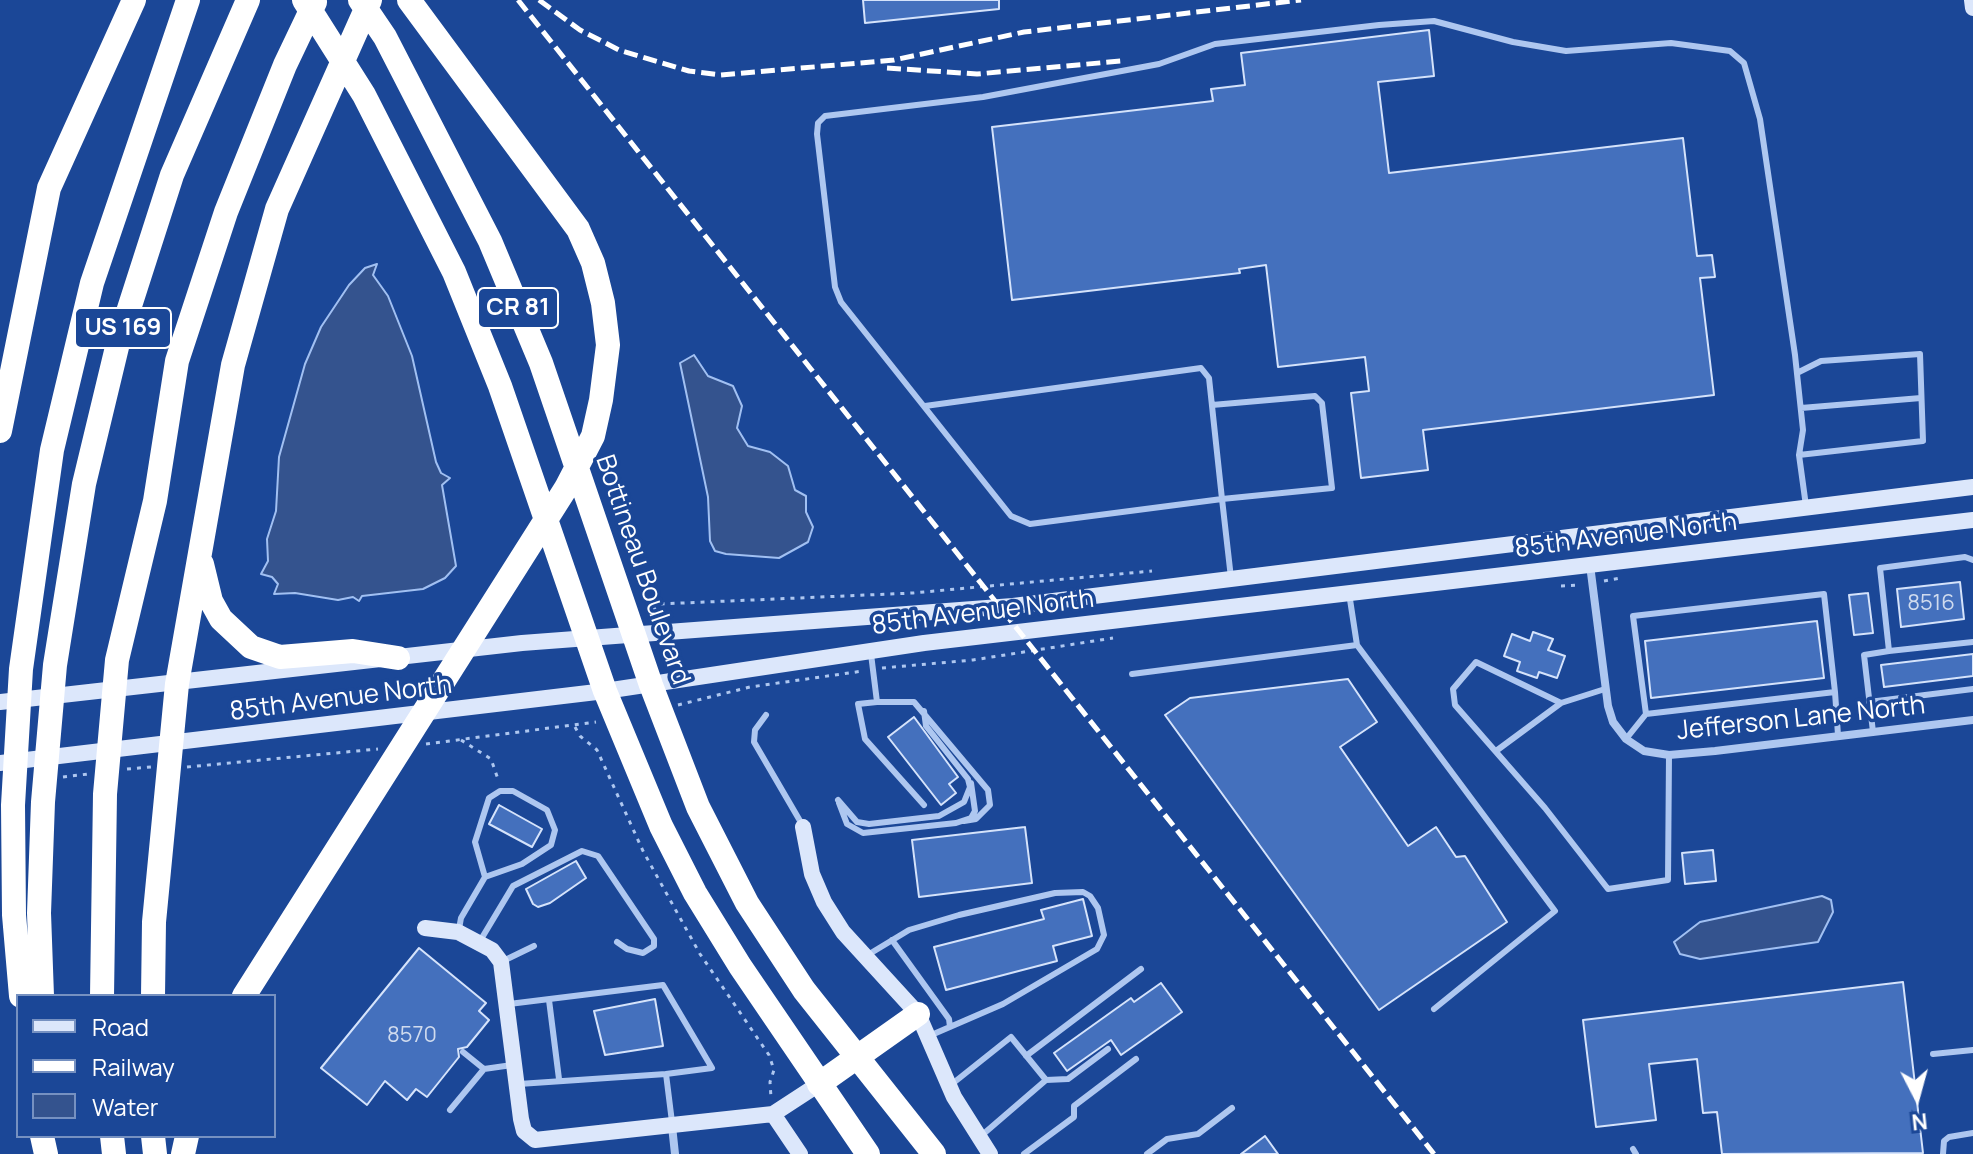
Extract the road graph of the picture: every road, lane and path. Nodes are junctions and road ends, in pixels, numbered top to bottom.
1 (134, 0) edge
2 (188, 0) edge
3 (304, 0) edge
4 (317, 0) edge
5 (360, 0) edge
6 (370, 0) edge
7 (409, 0) edge
8 (1972, 0) edge
9 (247, 4) edge
10 (1973, 8) edge
11 (1797, 373) junction
12 (1921, 398) junction
13 (1212, 405) junction
14 (925, 406) junction
15 (1801, 408) junction
16 (0, 431) edge
17 (1799, 455) junction
18 (1973, 487) edge
19 (1222, 499) junction
20 (1806, 506) junction
21 (1973, 520) edge
22 (199, 554) junction
23 (1973, 560) edge
24 (1590, 564) junction
25 (1346, 566) junction
26 (1167, 570) dead end
27 (1231, 580) junction
28 (1556, 584) dead end
29 (1571, 586) dead end
30 (1349, 593) junction
31 (1235, 607) junction
32 (665, 632) junction
33 (635, 634) junction
34 (1118, 637) dead end
35 (590, 638) junction
36 (1973, 642) edge
37 (1357, 645) junction
38 (871, 650) junction
39 (1889, 651) junction
40 (398, 658) junction
41 (873, 669) junction
42 (1132, 674) dead end
43 (690, 678) junction
44 (177, 684) junction
45 (651, 685) junction
46 (1605, 689) junction
47 (1973, 689) edge
48 (605, 691) junction
49 (1835, 692) junction
50 (0, 702) edge
51 (877, 702) junction
52 (1869, 702) junction
53 (1561, 703) junction
54 (924, 711) junction
55 (1646, 714) junction
56 (766, 715) dead end
57 (1973, 720) edge
58 (575, 727) dead end
59 (1873, 732) junction
60 (1838, 735) junction
61 (1626, 739) junction
62 (461, 740) dead end
63 (171, 744) junction
64 (1496, 751) junction
65 (1669, 755) junction
66 (0, 763) edge
67 (154, 767) dead end
68 (123, 770) dead end
69 (61, 777) dead end
70 (968, 779) junction
71 (99, 784) junction
72 (500, 791) junction
73 (924, 805) dead end
74 (964, 821) junction
75 (803, 827) joint
76 (485, 877) junction
77 (425, 928) dead end
78 (458, 932) junction
79 (892, 940) junction
80 (480, 942) junction
81 (617, 942) dead end
82 (534, 946) dead end
83 (865, 957) junction
84 (501, 962) junction
85 (1141, 969) dead end
86 (21, 994) edge
87 (42, 994) edge
88 (102, 994) edge
89 (153, 994) edge
90 (245, 994) edge
91 (549, 1000) junction
92 (508, 1004) junction
93 (1434, 1009) dead end
94 (924, 1025) junction
95 (950, 1027) junction
96 (1108, 1049) dead end
97 (1973, 1050) edge
98 (463, 1052) dead end
99 (1933, 1054) dead end
100 (1026, 1056) junction
101 (857, 1057) junction
102 (1136, 1059) dead end
103 (515, 1065) junction
104 (484, 1069) junction
105 (666, 1074) junction
106 (559, 1079) junction
107 (1046, 1080) junction
108 (519, 1084) junction
109 (819, 1084) junction
110 (949, 1086) junction
111 (1232, 1108) dead end
112 (450, 1110) dead end
113 (773, 1114) junction
114 (672, 1126) junction
115 (1973, 1133) edge
116 (978, 1138) junction
117 (675, 1154) edge
118 (800, 1154) edge
119 (868, 1154) edge
120 (934, 1154) edge
121 (990, 1154) edge
122 (1024, 1154) edge
123 (1147, 1154) edge
124 (1943, 1154) edge

1 - 16 highway
2 - 86 highway
3 - 35 highway, CR 81
4 - 71 highway, US 169
5 - 33 highway, Bottineau Boulevard / CR 81
6 - 22 highway
7 - 90 highway
8 - 10 main road
9 - 87 highway, US 169
11 - 12 lane
11 - 14 lane
11 - 15 lane
12 - 15 lane
12 - 17 lane
13 - 14 lane
13 - 19 lane
13 - 19 lane
14 - 19 lane
15 - 17 lane
17 - 20 lane
18 - 20 main road, 85th Avenue North
19 - 27 lane
20 - 25 main road, 85th Avenue North
21 - 24 main road, 85th Avenue North
22 - 40 highway
22 - 44 highway
23 - 39 lane
24 - 30 main road, 85th Avenue North
24 - 46 street
25 - 27 main road, 85th Avenue North
25 - 30 main road
26 - 32 path
27 - 31 main road
27 - 32 main road, 85th Avenue North
28 - 29 path
30 - 31 main road, 85th Avenue North
30 - 37 lane
31 - 38 main road, 85th Avenue North
32 - 33 main road, 85th Avenue North
32 - 43 path
33 - 35 main road, 85th Avenue North
33 - 45 highway, Bottineau Boulevard / CR 81
34 - 41 path
35 - 40 main road, 85th Avenue North
35 - 48 highway, CR 81
36 - 39 lane
37 - 42 lane
37 - 93 lane
38 - 41 lane
38 - 43 main road, 85th Avenue North
39 - 52 lane
40 - 44 main road, 85th Avenue North
41 - 43 path
41 - 51 lane
43 - 45 main road, 85th Avenue North
44 - 50 main road, 85th Avenue North
44 - 63 highway
45 - 48 main road, 85th Avenue North
45 - 101 highway, Bottineau Boulevard / CR 81
46 - 53 lane
46 - 61 street
47 - 52 lane
48 - 63 main road, 85th Avenue North
48 - 109 highway, CR 81
49 - 55 lane
49 - 55 lane
49 - 60 lane
51 - 54 lane
51 - 73 lane
52 - 59 lane
53 - 64 lane
53 - 64 lane
54 - 70 lane
54 - 74 lane
55 - 61 lane
56 - 75 lane
57 - 59 street, Jefferson Lane North
58 - 113 path
59 - 60 street, Jefferson Lane North
60 - 65 street, Jefferson Lane North
61 - 65 street, Jefferson Lane North
62 - 72 path
63 - 66 main road, 85th Avenue North
63 - 89 highway
64 - 65 lane
67 - 68 path
69 - 71 path
70 - 74 lane
70 - 74 lane
71 - 88 highway, US 169
72 - 76 lane
72 - 76 lane
75 - 83 main road
76 - 78 lane
77 - 78 main road
78 - 80 main road
79 - 83 lane
79 - 95 lane
79 - 95 lane
80 - 81 lane
80 - 84 main road
82 - 84 lane
83 - 94 main road
84 - 92 main road
85 - 100 lane
91 - 92 lane
91 - 105 lane
91 - 106 lane
92 - 103 main road
94 - 95 lane
94 - 101 highway
94 - 110 main road
96 - 107 lane
97 - 99 lane
98 - 104 lane
100 - 107 lane
100 - 110 lane
101 - 109 highway
101 - 120 highway, Bottineau Boulevard / CR 81
102 - 122 lane
103 - 104 lane
103 - 108 main road
104 - 112 lane
105 - 106 lane
105 - 114 lane
106 - 108 lane
107 - 116 lane
108 - 114 main road
109 - 113 main road
109 - 119 highway, CR 81
110 - 116 main road
111 - 123 lane
113 - 114 main road
113 - 118 main road
114 - 117 street
115 - 124 lane
116 - 121 main road

